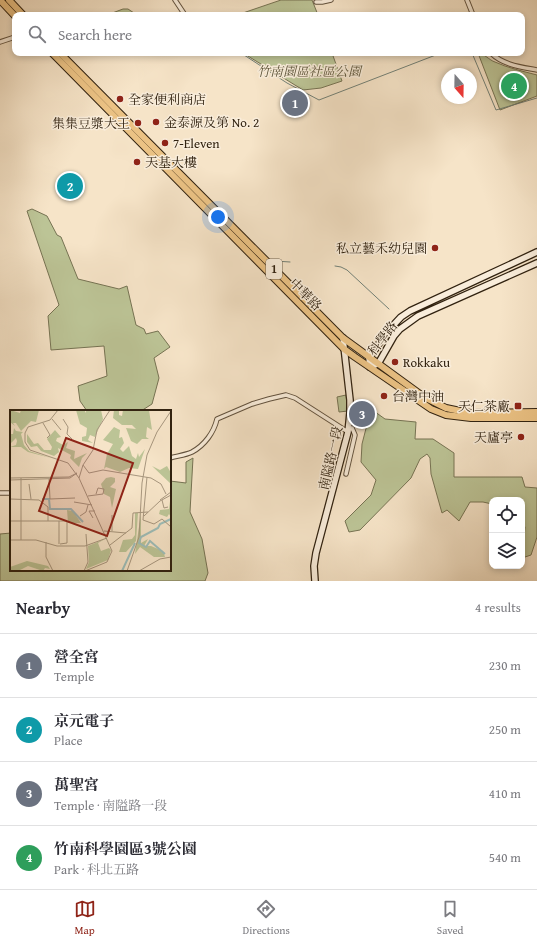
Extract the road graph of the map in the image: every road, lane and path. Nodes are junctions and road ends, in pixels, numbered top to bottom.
1 (0, 0) edge
2 (9, 0) edge
3 (175, 0) edge
4 (331, 0) edge
5 (467, 0) edge
6 (317, 1) edge
7 (20, 12) edge
8 (183, 12) edge
9 (472, 12) edge
10 (12, 13) edge
11 (12, 39) edge
12 (0, 42) edge
13 (55, 56) edge
14 (63, 56) edge
15 (495, 56) edge
16 (537, 70) edge
17 (537, 252) edge
18 (537, 262) edge
19 (292, 292) junction
20 (342, 338) junction
21 (344, 349) junction
22 (369, 358) junction
23 (378, 364) junction
24 (370, 367) junction
25 (537, 412) edge
26 (537, 418) edge
27 (349, 430) junction
28 (171, 458) edge
29 (346, 474) dead end
30 (315, 581) edge

1 - 10 main road
2 - 7 main road
3 - 8 street
4 - 6 street
5 - 9 street
11 - 12 street
13 - 19 main road, 中華路 / 1
14 - 19 main road, 中華路 / 1
15 - 16 street
17 - 22 street, 科學路
18 - 23 street, 科學路
19 - 20 main road, 中華路 / 1
19 - 21 main road, 中華路 / 1
20 - 21 street, 南隘路一段
20 - 22 main road, 中華路 / 1
21 - 24 main road, 中華路 / 1
21 - 27 street, 南隘路一段
22 - 23 main road, 中華路 / 1
22 - 24 street, 科學路
23 - 24 street, 科學路
23 - 25 main road, 中華路 / 1
24 - 26 main road, 中華路 / 1
27 - 28 street
27 - 29 street
27 - 30 street, 南隘路一段

